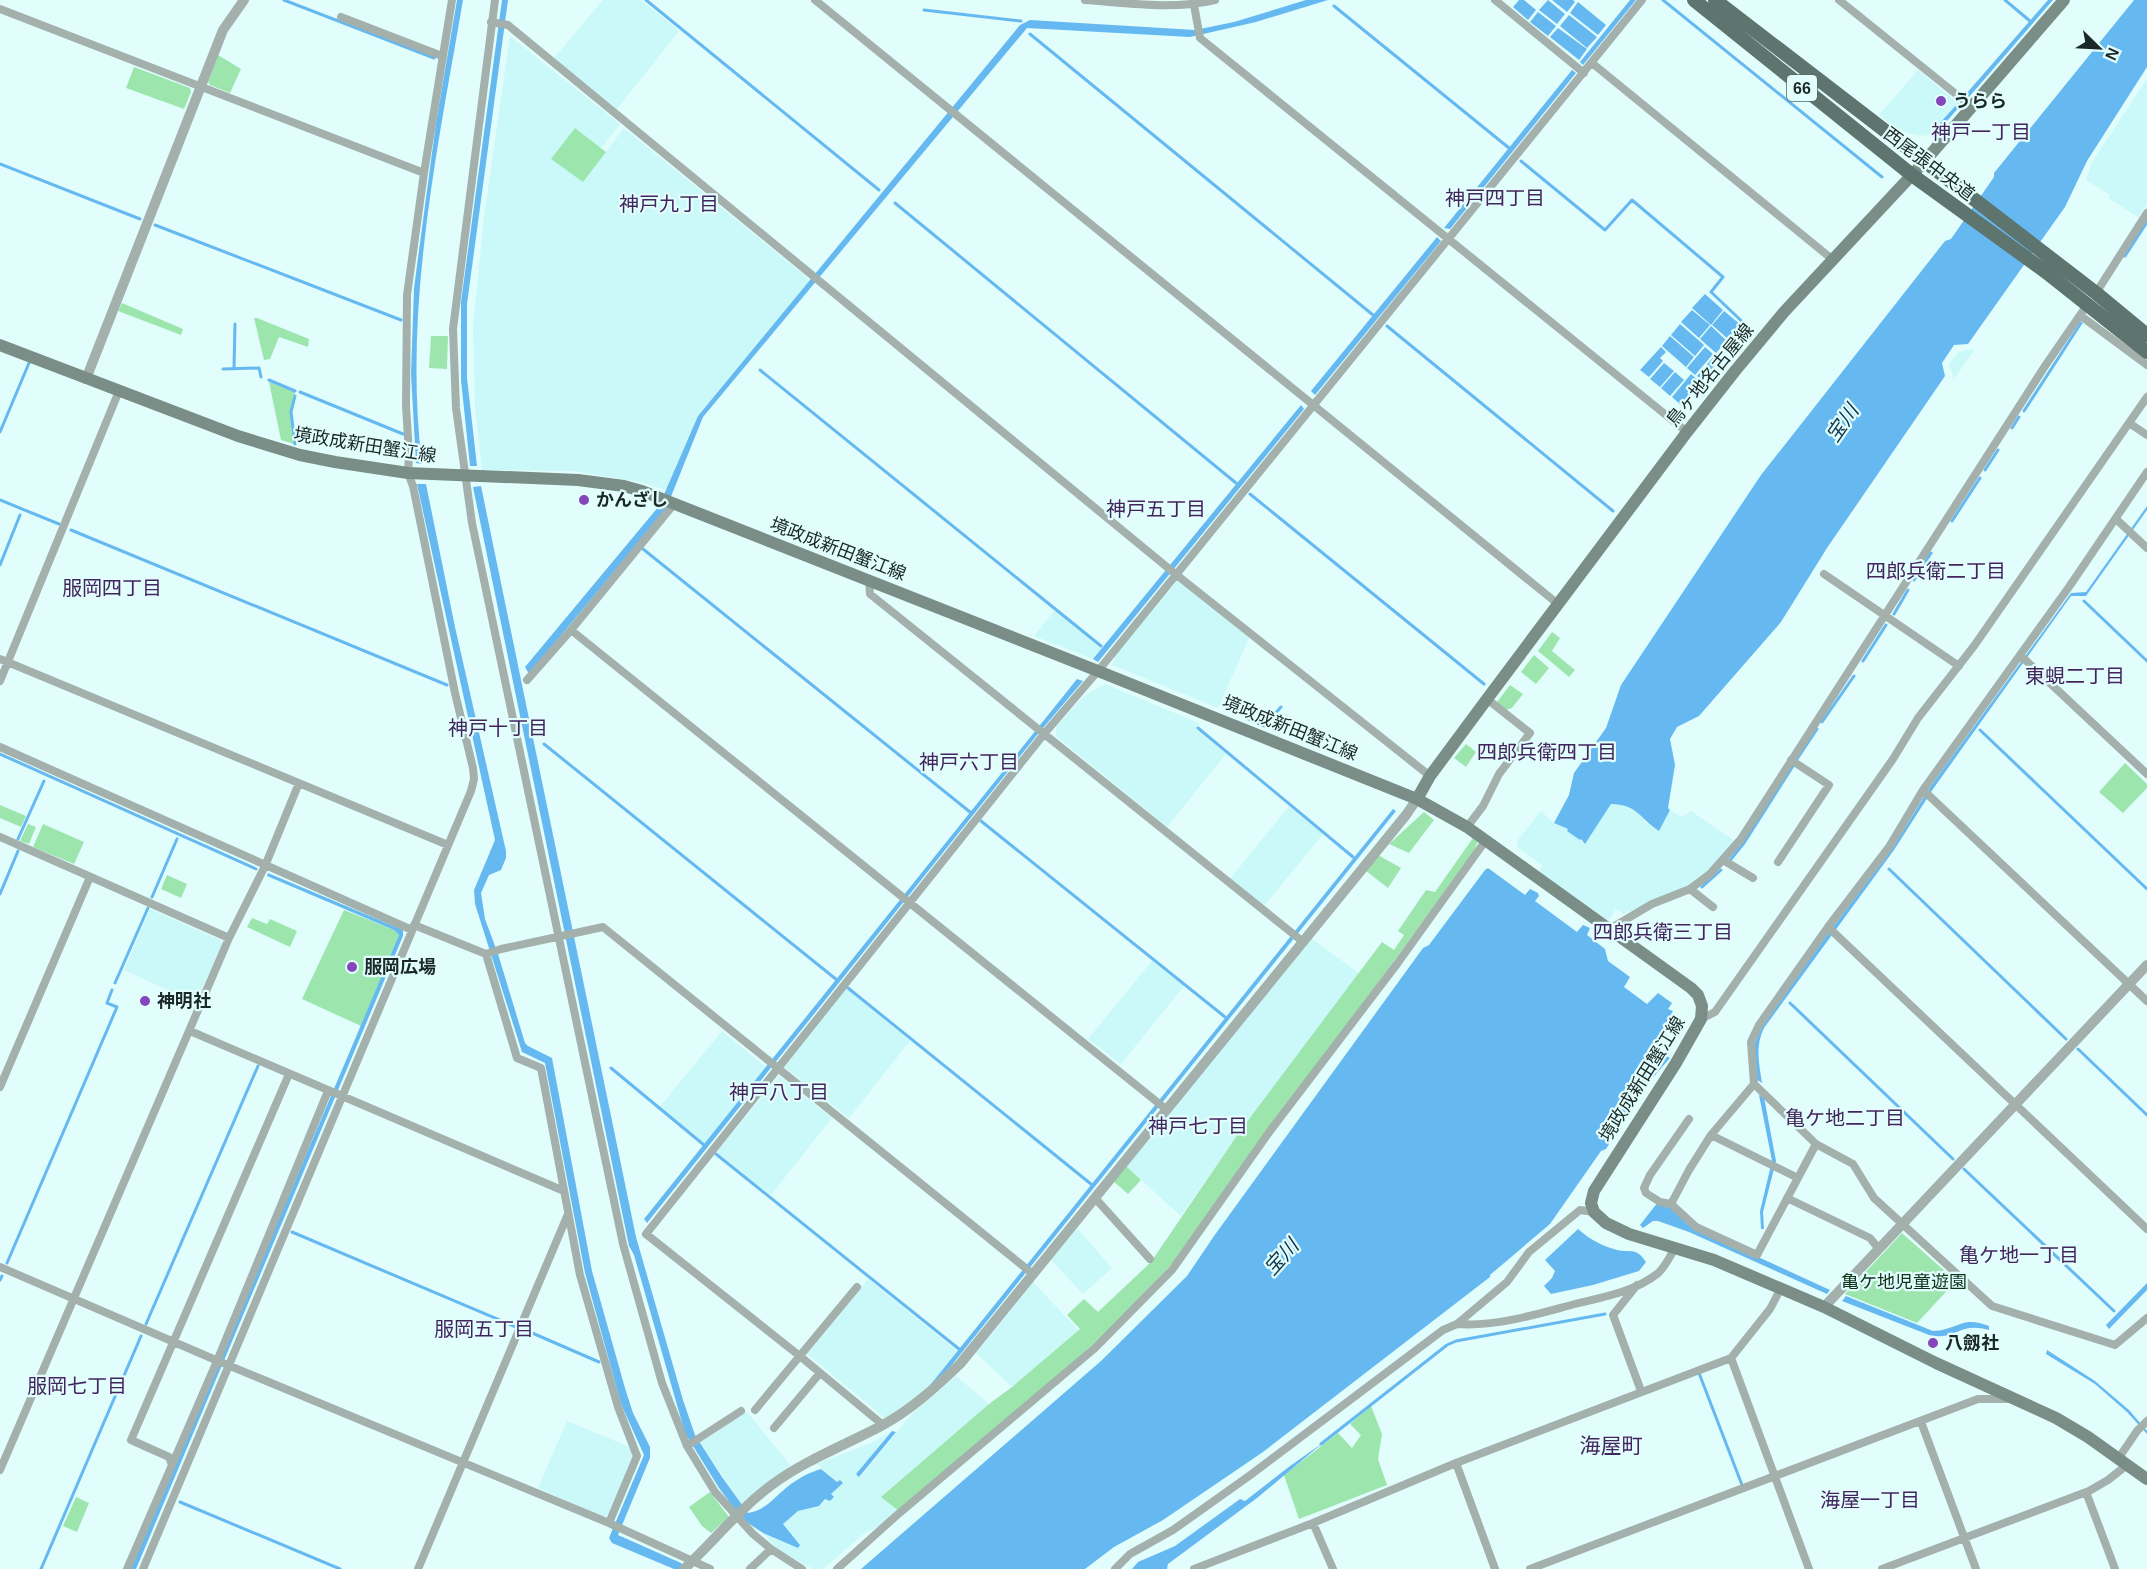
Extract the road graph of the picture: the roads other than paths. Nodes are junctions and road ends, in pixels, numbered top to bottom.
1 (244, 0) edge
2 (452, 0) edge
3 (495, 0) edge
4 (815, 0) edge
5 (1085, 0) edge
6 (1215, 0) edge
7 (1495, 0) edge
8 (1642, 0) edge
9 (1694, 0) edge
10 (1715, 0) edge
11 (1839, 0) edge
12 (2064, 0) edge
13 (1194, 5) junction
14 (0, 9) edge
15 (341, 17) dead end
16 (494, 22) junction
17 (442, 56) junction
18 (1592, 63) junction
19 (1584, 73) junction
20 (200, 88) junction
21 (1972, 106) junction
22 (1924, 162) junction
23 (423, 173) junction
24 (1912, 175) junction
25 (2147, 213) edge
26 (1450, 239) junction
27 (1832, 259) junction
28 (2050, 267) junction
29 (2096, 293) junction
30 (2084, 310) junction
31 (2147, 335) edge
32 (0, 345) edge
33 (2147, 352) edge
34 (2147, 365) edge
35 (86, 379) junction
36 (119, 391) junction
37 (2147, 397) edge
38 (1313, 405) junction
39 (2129, 423) junction
40 (1687, 432) junction
41 (2147, 435) edge
42 (2147, 472) edge
43 (408, 473) junction
44 (467, 477) junction
45 (674, 504) junction
46 (2116, 519) junction
47 (2147, 548) edge
48 (1172, 571) junction
49 (1824, 574) dead end
50 (869, 580) junction
51 (1558, 604) junction
52 (1885, 616) junction
53 (571, 630) junction
54 (2023, 658) junction
55 (4, 660) edge
56 (1959, 666) junction
57 (1098, 671) junction
58 (527, 680) dead end
59 (0, 681) edge
60 (1487, 699) junction
61 (1040, 731) junction
62 (0, 747) edge
63 (1791, 760) junction
64 (2147, 774) edge
65 (1430, 776) junction
66 (299, 783) junction
67 (1926, 793) junction
68 (1417, 799) junction
69 (1467, 827) junction
70 (0, 837) edge
71 (1486, 840) junction
72 (448, 845) junction
73 (1723, 860) junction
74 (1778, 862) dead end
75 (265, 866) junction
76 (90, 877) junction
77 (1753, 878) dead end
78 (1690, 889) junction
79 (906, 900) junction
80 (1713, 907) dead end
81 (413, 927) junction
82 (1831, 929) junction
83 (1608, 930) junction
84 (562, 935) junction
85 (1297, 937) junction
86 (229, 938) junction
87 (490, 953) junction
88 (2147, 965) edge
89 (2129, 984) junction
90 (2147, 1001) edge
91 (1701, 1019) junction
92 (190, 1031) junction
93 (774, 1066) junction
94 (289, 1074) junction
95 (1755, 1084) junction
96 (0, 1087) edge
97 (328, 1091) junction
98 (342, 1098) junction
99 (1162, 1105) junction
100 (2015, 1105) junction
101 (1689, 1119) dead end
102 (1711, 1135) junction
103 (1816, 1144) junction
104 (1798, 1178) junction
105 (564, 1191) junction
106 (1095, 1198) junction
107 (1787, 1198) junction
108 (1671, 1204) junction
109 (1594, 1212) junction
110 (568, 1214) junction
111 (1901, 1224) junction
112 (2147, 1229) edge
113 (1676, 1247) junction
114 (1878, 1248) junction
115 (1150, 1259) dead end
116 (0, 1268) edge
117 (1028, 1271) junction
118 (1637, 1285) junction
119 (857, 1287) dead end
120 (1780, 1288) junction
121 (74, 1299) junction
122 (1824, 1307) junction
123 (2147, 1318) edge
124 (1457, 1324) junction
125 (174, 1342) junction
126 (801, 1357) junction
127 (1731, 1358) junction
128 (218, 1361) junction
129 (229, 1365) junction
130 (820, 1373) junction
131 (1641, 1391) junction
132 (2014, 1399) junction
133 (755, 1410) dead end
134 (741, 1411) dead end
135 (1921, 1422) junction
136 (2146, 1423) edge
137 (883, 1425) junction
138 (774, 1428) dead end
139 (688, 1445) junction
140 (2122, 1462) junction
141 (463, 1463) junction
142 (1456, 1463) junction
143 (172, 1465) junction
144 (0, 1470) edge
145 (1774, 1477) junction
146 (2147, 1479) edge
147 (2086, 1492) junction
148 (740, 1513) junction
149 (1313, 1523) junction
150 (611, 1524) junction
151 (1964, 1539) junction
152 (771, 1549) junction
153 (687, 1566) edge
154 (128, 1569) edge
155 (143, 1569) edge
156 (418, 1569) edge
157 (710, 1569) edge
158 (750, 1569) edge
159 (802, 1569) edge
160 (837, 1569) edge
161 (1114, 1569) edge
162 (1194, 1569) edge
163 (1333, 1569) edge
164 (1495, 1569) edge
165 (1530, 1569) edge
166 (1809, 1569) edge
167 (1882, 1569) edge
168 (1976, 1569) edge
169 (2115, 1569) edge

1 - 20 street
2 - 17 street
3 - 16 street
4 - 38 street
5 - 13 street
6 - 13 street
7 - 19 street
8 - 18 street
9 - 24 main road, 西尾張中央道 / 66
10 - 22 main road, 西尾張中央道 / 66
11 - 21 street
12 - 21 main road, 鳥ヶ地名古屋線
13 - 26 street
14 - 20 street
15 - 17 street
16 - 44 street
16 - 48 street
17 - 23 street
18 - 19 street
18 - 27 street
19 - 26 street
20 - 23 street
20 - 35 street
21 - 22 main road, 鳥ヶ地名古屋線
22 - 24 main road, 鳥ヶ地名古屋線
22 - 28 main road, 西尾張中央道 / 66
23 - 43 street
24 - 27 main road, 鳥ヶ地名古屋線
24 - 28 main road, 西尾張中央道 / 66
25 - 29 street
26 - 38 street
26 - 40 street
27 - 40 main road, 鳥ヶ地名古屋線
28 - 29 main road, 西尾張中央道 / 66
28 - 30 main road, 西尾張中央道 / 66
29 - 31 main road, 西尾張中央道 / 66
30 - 33 main road, 西尾張中央道 / 66
30 - 34 street
30 - 52 street
32 - 35 main road, 境政成新田蟹江線
35 - 36 main road, 境政成新田蟹江線
36 - 43 main road, 境政成新田蟹江線
36 - 55 street
37 - 39 street
38 - 48 street
38 - 51 street
39 - 41 street
39 - 56 street
40 - 51 main road, 鳥ヶ地名古屋線
42 - 46 street
43 - 44 main road, 境政成新田蟹江線
43 - 72 street
44 - 45 main road, 境政成新田蟹江線
44 - 84 street
45 - 50 main road, 境政成新田蟹江線
45 - 53 street
46 - 47 street
46 - 54 street
48 - 57 street
48 - 65 street
49 - 52 street
50 - 57 main road, 境政成新田蟹江線
50 - 61 street
51 - 60 main road, 鳥ヶ地名古屋線
52 - 56 street
52 - 63 street
53 - 58 street
53 - 79 street
54 - 64 street
54 - 67 street
55 - 59 street
55 - 66 street
56 - 91 street
57 - 61 street
57 - 68 main road, 境政成新田蟹江線
60 - 65 main road, 鳥ヶ地名古屋線
60 - 69 street
61 - 79 street
61 - 85 street
62 - 75 street
63 - 73 street
63 - 74 street
65 - 68 main road, 鳥ヶ地名古屋線
66 - 72 street
66 - 75 street
67 - 82 street
67 - 89 street
68 - 69 main road, 境政成新田蟹江線
68 - 85 street
69 - 71 main road, 境政成新田蟹江線
70 - 76 street
71 - 83 main road, 境政成新田蟹江線
71 - 160 street
72 - 81 street
73 - 77 street
73 - 78 street
75 - 81 street
75 - 86 street
76 - 86 street
76 - 96 street
78 - 80 street
78 - 83 street
79 - 93 street
79 - 99 street
81 - 87 street
81 - 98 street
82 - 95 street
82 - 100 street
83 - 91 main road, 境政成新田蟹江線
84 - 87 street
84 - 93 street
84 - 139 street
85 - 99 street
86 - 92 street
87 - 105 street
88 - 89 street
89 - 90 street
89 - 100 street
91 - 109 main road, 境政成新田蟹江線
92 - 94 street
92 - 121 street
93 - 117 street
93 - 126 street
94 - 97 street
94 - 125 street
95 - 102 street
95 - 103 street
97 - 98 street
97 - 128 street
98 - 105 street
98 - 129 street
99 - 106 street
100 - 111 street
100 - 112 street
101 - 108 street
102 - 104 street
102 - 108 street
103 - 104 street
103 - 111 street
104 - 107 street
105 - 110 street
106 - 115 street
106 - 117 street
107 - 108 street
107 - 114 street
109 - 113 main road
109 - 124 street
110 - 141 street
110 - 150 street
111 - 114 street
111 - 123 street
113 - 118 street
113 - 120 main road
114 - 122 street
116 - 121 street
117 - 137 street
118 - 124 street
118 - 131 street
119 - 126 street
120 - 122 main road
120 - 127 street
121 - 125 street
121 - 144 street
122 - 132 main road
124 - 161 street
125 - 128 street
125 - 143 street
126 - 130 street
126 - 133 street
127 - 131 street
127 - 145 street
128 - 129 street
128 - 143 street
129 - 141 street
129 - 155 street
130 - 137 street
130 - 138 street
131 - 142 street
132 - 135 street
132 - 140 main road
134 - 139 street
135 - 145 street
135 - 151 street
136 - 140 street
137 - 148 street
139 - 148 street
140 - 146 main road
140 - 147 street
141 - 150 street
141 - 156 street
142 - 149 street
142 - 164 street
143 - 154 street
145 - 165 street
145 - 166 street
147 - 151 street
147 - 169 street
148 - 152 street
148 - 153 street
149 - 162 street
149 - 163 street
150 - 153 street
151 - 167 street
151 - 168 street
152 - 158 street
152 - 159 street
153 - 157 street

